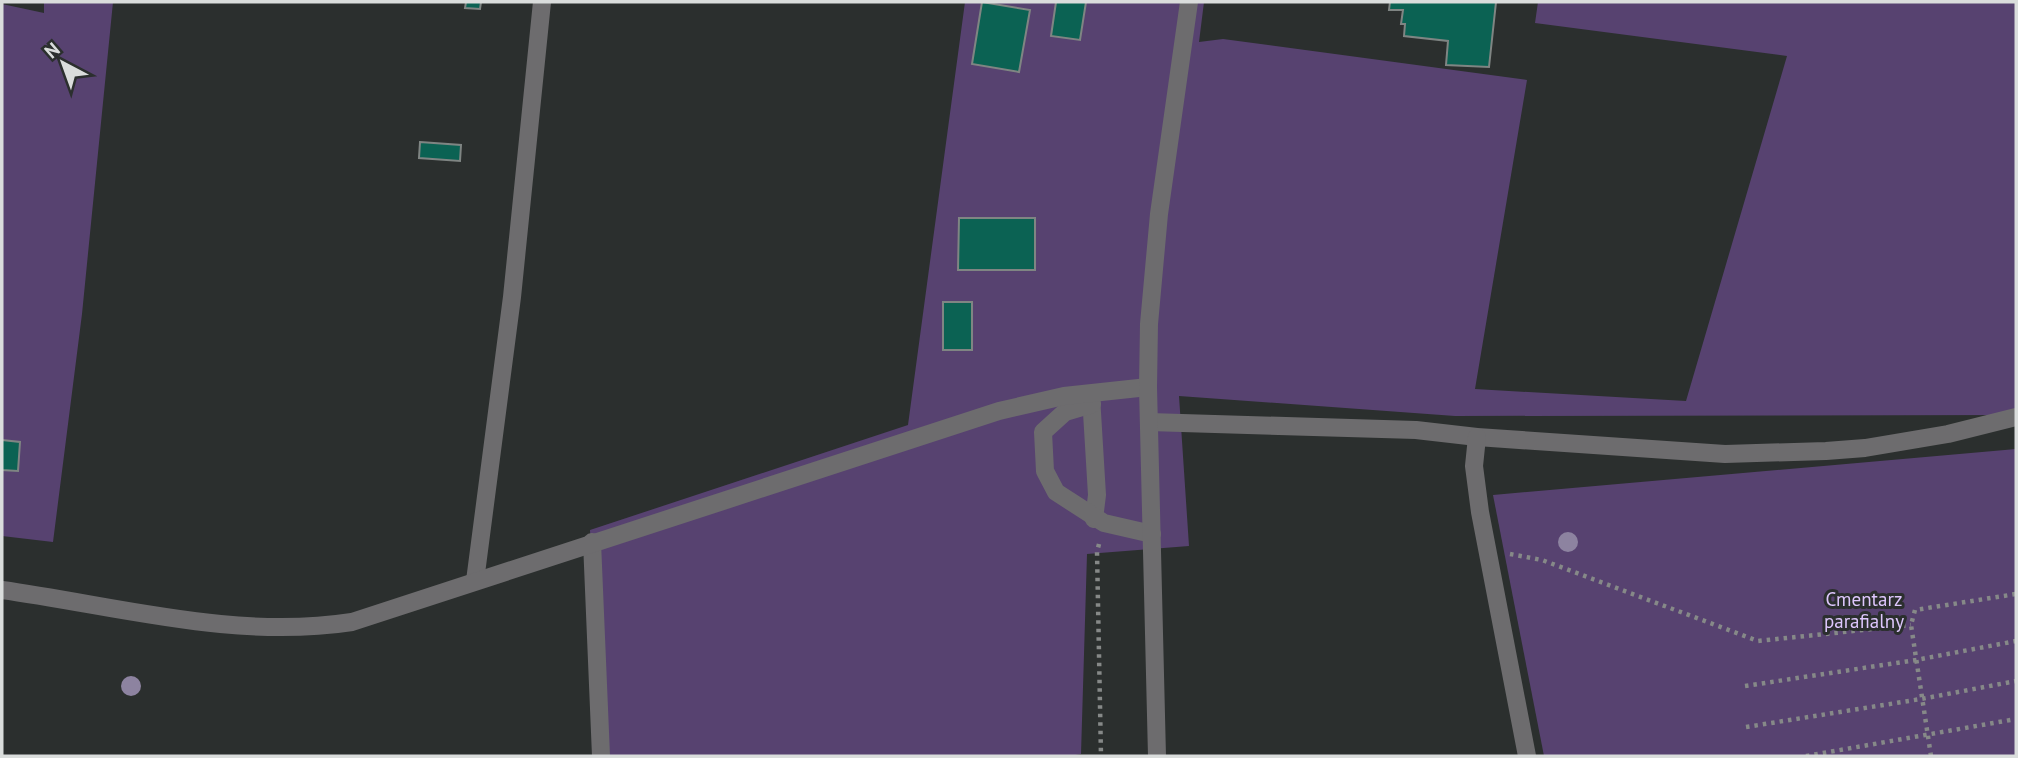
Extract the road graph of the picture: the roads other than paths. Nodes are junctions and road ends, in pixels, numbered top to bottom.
1 (542, 2) edge
2 (1189, 2) edge
3 (1148, 387) junction
4 (1092, 398) junction
5 (2016, 417) edge
6 (1149, 422) junction
7 (1477, 437) junction
8 (1094, 519) junction
9 (1152, 534) junction
10 (592, 542) junction
11 (475, 580) junction
12 (2, 590) edge
13 (601, 756) edge
14 (1157, 756) edge
15 (1527, 756) edge

1 - 11 street
2 - 3 street
3 - 4 street
3 - 6 street
4 - 8 street
4 - 8 street
4 - 10 street
5 - 7 street
6 - 7 street
6 - 9 street
7 - 15 street
8 - 9 street
9 - 14 street
10 - 11 street
10 - 13 street
11 - 12 street

